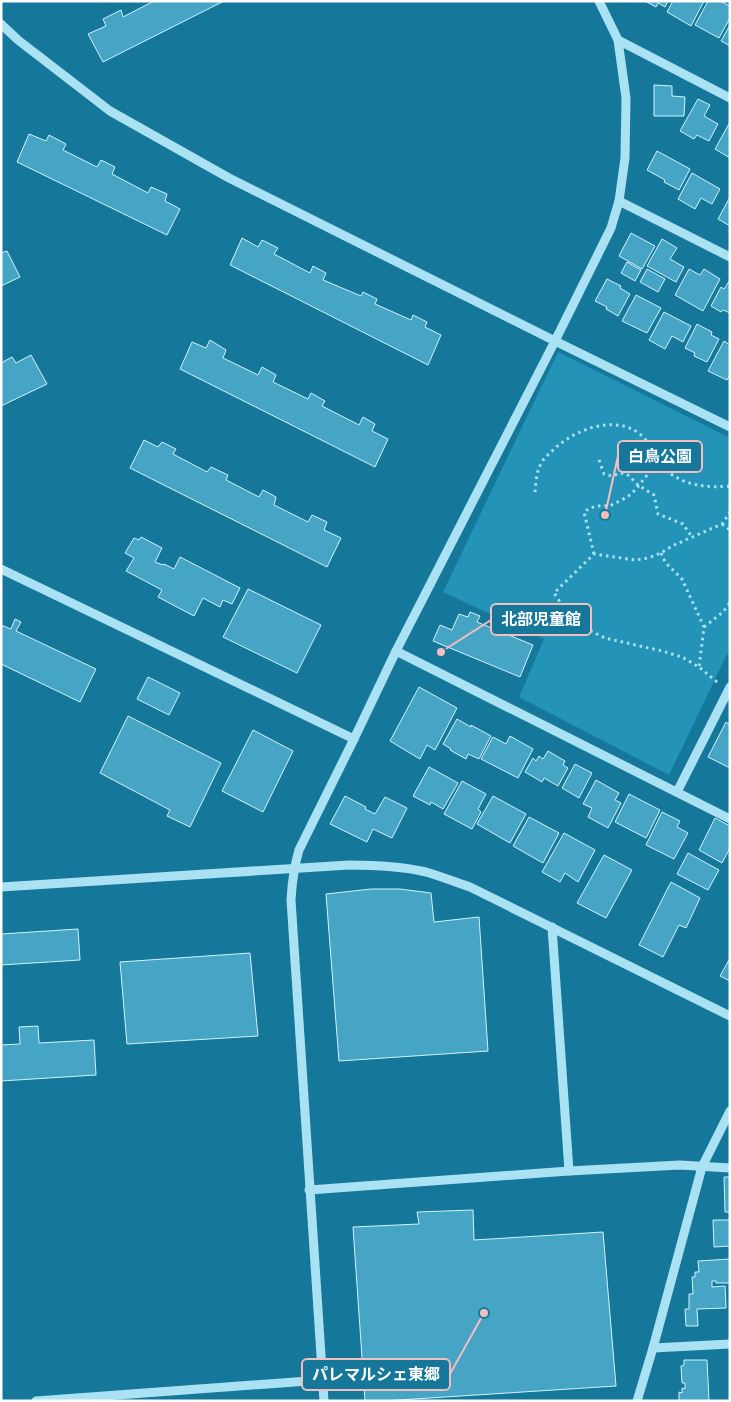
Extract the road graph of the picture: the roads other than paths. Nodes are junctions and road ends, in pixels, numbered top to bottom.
1 (599, 1) edge
2 (1, 24) edge
3 (618, 40) junction
4 (730, 98) edge
5 (619, 201) junction
6 (730, 257) edge
7 (556, 342) junction
8 (730, 427) edge
9 (1, 569) edge
10 (396, 651) junction
11 (729, 688) edge
12 (354, 739) junction
13 (677, 792) junction
14 (730, 819) edge
15 (294, 868) junction
16 (1, 887) edge
17 (552, 927) junction
18 (730, 1016) edge
19 (730, 1111) edge
20 (702, 1167) junction
21 (730, 1168) edge
22 (569, 1171) junction
23 (310, 1190) junction
24 (730, 1344) edge
25 (654, 1348) junction
26 (322, 1380) junction
27 (36, 1401) edge
28 (324, 1401) edge
29 (638, 1401) edge

1 - 3 street
2 - 7 street
3 - 4 street
3 - 5 street
5 - 6 street
5 - 7 street
7 - 8 street
7 - 10 street
9 - 12 street
10 - 12 street
10 - 13 street
11 - 13 street
12 - 15 street
13 - 14 street
15 - 16 street
15 - 17 street
15 - 23 street
17 - 18 street
17 - 22 street
19 - 20 street
20 - 21 street
20 - 22 street
20 - 25 street
22 - 23 street
23 - 26 street
24 - 25 street
25 - 29 street
26 - 27 street
26 - 28 street

